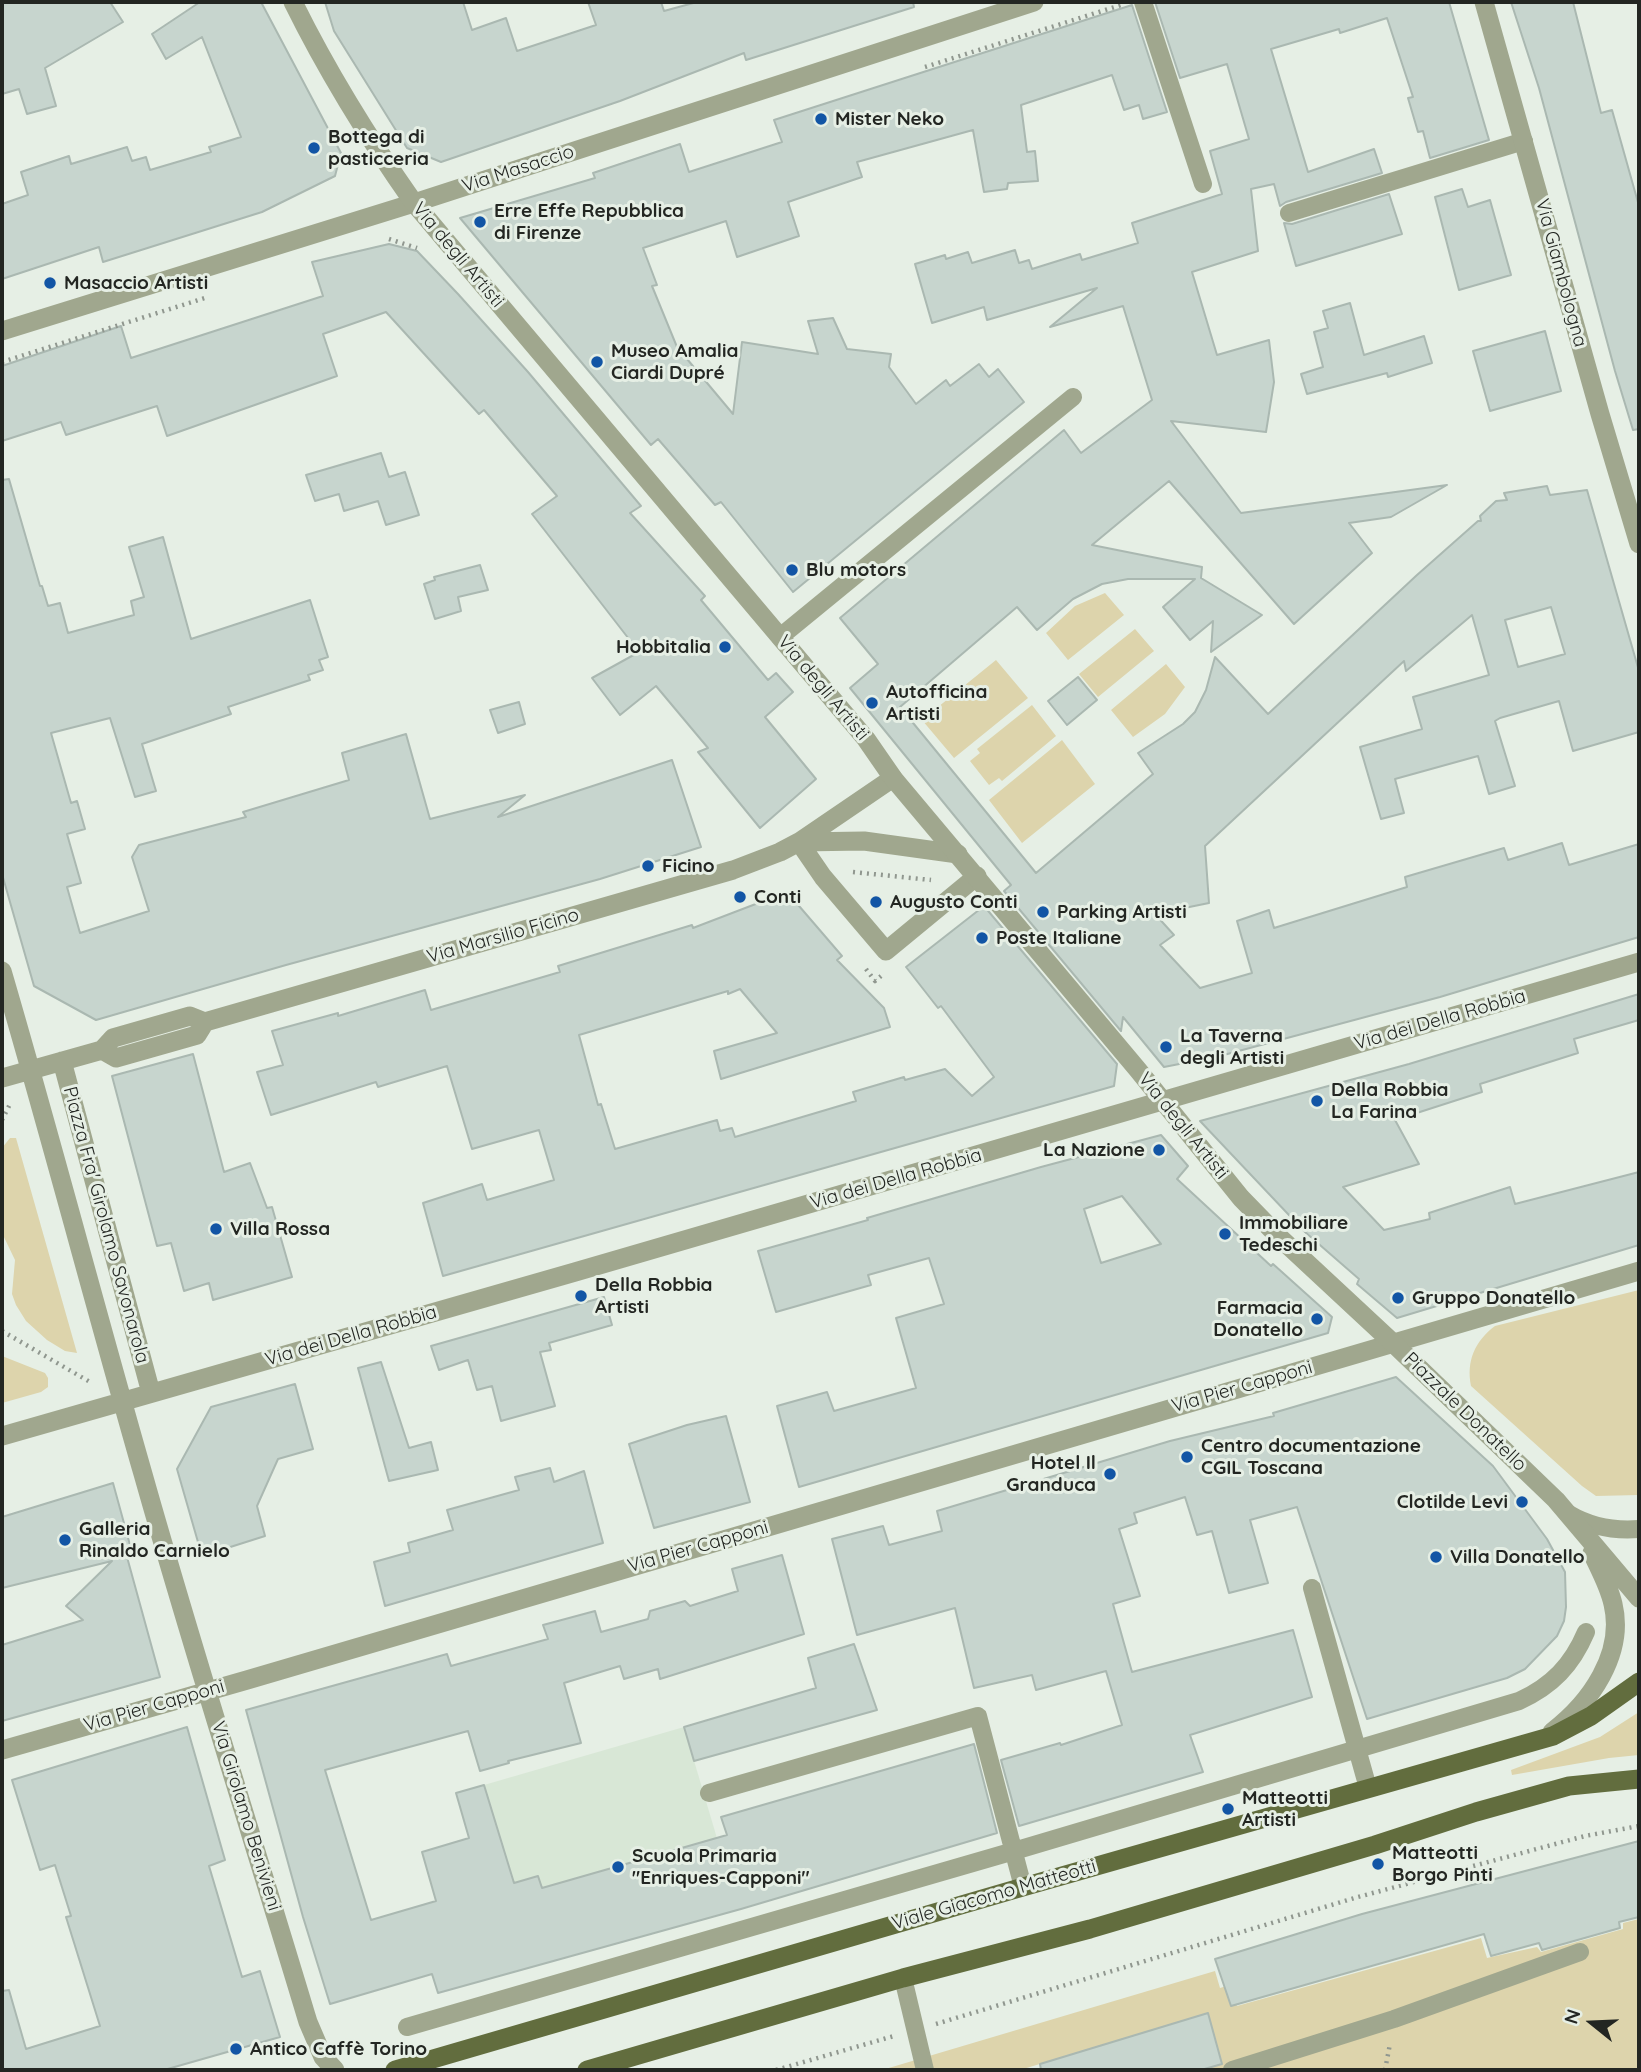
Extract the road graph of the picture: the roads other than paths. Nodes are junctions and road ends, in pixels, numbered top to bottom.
1 (293, 2) edge
2 (1034, 2) edge
3 (1143, 2) edge
4 (1484, 2) edge
5 (1524, 141) junction
6 (1203, 184) dead end
7 (414, 203) junction
8 (1289, 213) dead end
9 (2, 331) edge
10 (1073, 397) dead end
11 (1637, 531) edge
12 (780, 637) junction
13 (893, 778) junction
14 (799, 842) junction
15 (958, 854) junction
16 (977, 876) junction
17 (1639, 962) edge
18 (2, 971) edge
19 (10, 1025) edge
20 (62, 1061) junction
21 (32, 1070) junction
22 (2, 1078) edge
23 (1163, 1100) junction
24 (1639, 1271) edge
25 (1393, 1343) junction
26 (151, 1393) junction
27 (124, 1401) junction
28 (132, 1435) joint
29 (2, 1436) edge
30 (1574, 1520) junction
31 (1639, 1529) edge
32 (1312, 1588) dead end
33 (1639, 1598) edge
34 (1586, 1632) dead end
35 (1639, 1682) edge
36 (208, 1690) junction
37 (1541, 1739) junction
38 (1358, 1749) junction
39 (2, 1750) edge
40 (1639, 1779) edge
41 (1368, 1788) junction
42 (709, 1793) dead end
43 (1014, 1851) junction
44 (1023, 1887) junction
45 (1580, 1952) dead end
46 (903, 1978) junction
47 (407, 2027) dead end
48 (335, 2070) edge
49 (395, 2070) edge
50 (587, 2070) edge
51 (925, 2070) edge
52 (1232, 2070) edge

1 - 7 street, Via degli Artisti
2 - 7 street, Via Masaccio
3 - 6 lane
4 - 5 street, Via Giambologna
5 - 8 lane
5 - 11 street, Via Giambologna
7 - 9 street, Via Masaccio
7 - 12 street, Via degli Artisti
10 - 12 lane
12 - 13 street, Via degli Artisti
13 - 14 street, Via Marsilio Ficino
13 - 15 street, Via degli Artisti
14 - 15 street
14 - 16 street
14 - 20 street, Via Marsilio Ficino
15 - 16 street, Via degli Artisti
16 - 23 street, Via degli Artisti
17 - 23 street, Via dei Della Robbia
18 - 19 street
19 - 21 street
20 - 21 street, Piazza Fra' Girolamo Savonarola
20 - 26 street, Piazza Fra' Girolamo Savonarola
21 - 22 street, Piazza Fra' Girolamo Savonarola
21 - 27 street, Piazza Fra' Girolamo Savonarola
23 - 25 street, Via degli Artisti
23 - 26 street, Via dei Della Robbia
24 - 25 street, Piazzale Donatello
25 - 30 street, Piazzale Donatello
25 - 36 street, Via Pier Capponi
26 - 27 street
27 - 28 street, Piazza Fra' Girolamo Savonarola
27 - 29 street
28 - 36 street, Via Girolamo Benivieni
30 - 31 lane, Piazzale Donatello
30 - 33 street, Piazzale Donatello
30 - 37 street, Piazzale Donatello
32 - 38 lane
34 - 38 lane
35 - 37 main road, Viale Giacomo Matteotti
36 - 39 street, Via Pier Capponi
36 - 48 street, Via Girolamo Benivieni
37 - 41 main road, Viale Giacomo Matteotti
38 - 41 lane
38 - 43 lane
40 - 46 main road
41 - 44 main road, Viale Giacomo Matteotti
42 - 43 lane
43 - 44 lane
43 - 47 lane
44 - 49 main road, Viale Giacomo Matteotti
45 - 52 lane
46 - 50 main road
46 - 51 lane

